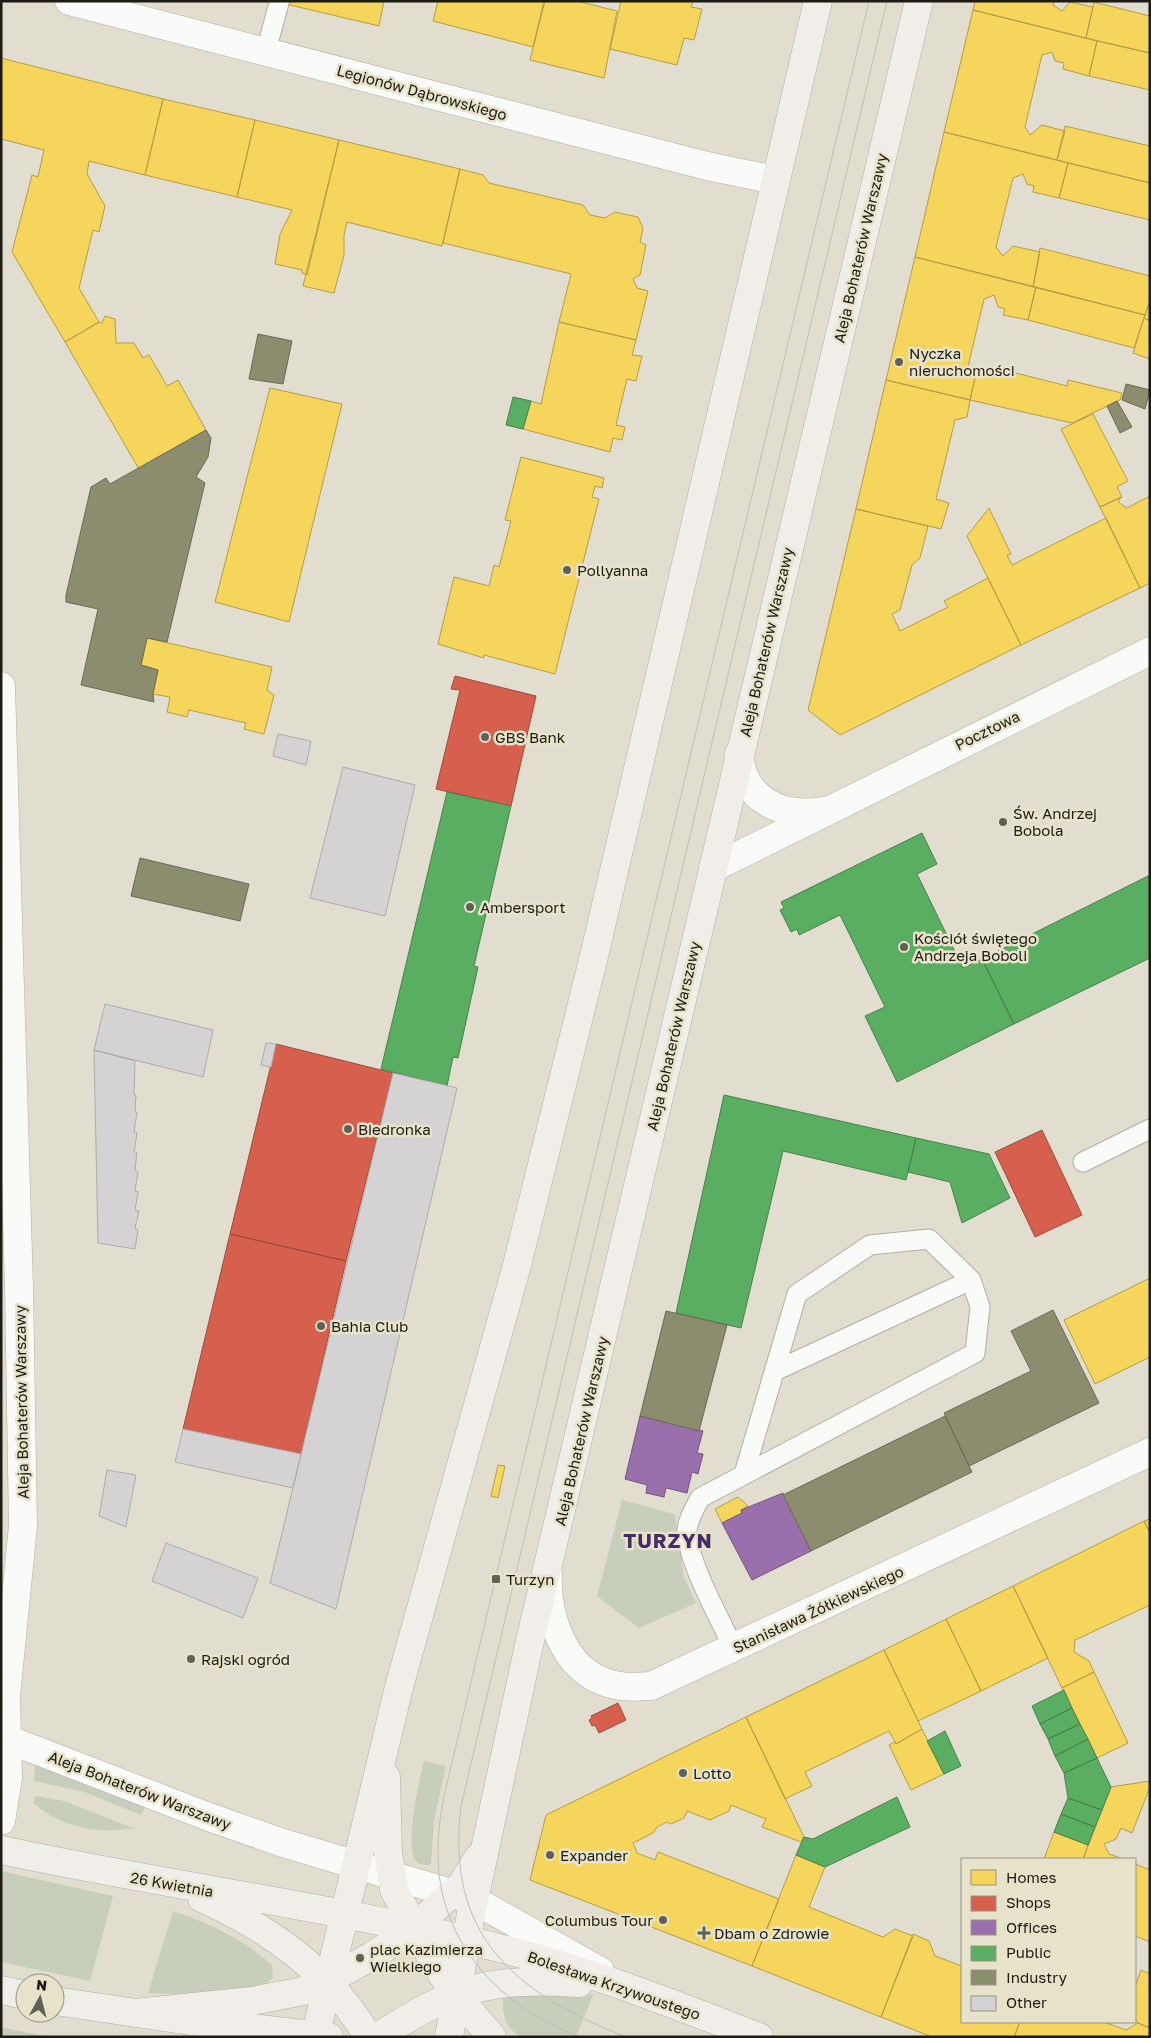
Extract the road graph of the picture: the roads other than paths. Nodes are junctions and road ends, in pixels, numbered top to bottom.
1 (69, 1) edge
2 (818, 1) edge
3 (919, 1) edge
4 (278, 3) dead end
5 (266, 51) junction
6 (775, 180) junction
7 (1150, 650) edge
8 (2, 690) edge
9 (740, 754) junction
10 (824, 810) junction
11 (713, 868) junction
12 (1150, 1129) edge
13 (1083, 1162) dead end
14 (970, 1280) junction
15 (775, 1371) junction
16 (1150, 1452) edge
17 (744, 1474) junction
18 (549, 1568) junction
19 (734, 1649) junction
20 (4, 1738) edge
21 (385, 1744) junction
22 (1, 1821) edge
23 (1, 1850) edge
24 (355, 1864) junction
25 (390, 1875) junction
26 (171, 1884) junction
27 (463, 1897) junction
28 (344, 1913) junction
29 (414, 1928) junction
30 (466, 1940) junction
31 (327, 1981) junction
32 (628, 1987) junction
33 (1, 1990) edge
34 (15, 1993) edge
35 (455, 1994) junction
36 (65, 2002) edge
37 (135, 2013) junction
38 (320, 2036) edge
39 (181, 2037) edge
40 (368, 2037) edge
41 (378, 2037) edge
42 (449, 2037) edge
43 (492, 2037) edge
44 (759, 2037) edge

1 - 5 street, Legionów Dąbrowskiego
2 - 6 street
3 - 9 street, Aleja Bohaterów Warszawy
4 - 5 lane
5 - 6 street, Legionów Dąbrowskiego
6 - 21 street
7 - 10 street, Pocztowa
8 - 20 street, Aleja Bohaterów Warszawy
9 - 10 street, Pocztowa
9 - 11 street, Aleja Bohaterów Warszawy
10 - 11 street, Pocztowa
11 - 18 street, Aleja Bohaterów Warszawy
12 - 13 lane
14 - 15 lane
14 - 15 lane
14 - 17 lane
15 - 17 lane
16 - 19 street, Stanisława Żółkiewskiego
17 - 19 lane
18 - 19 street, Stanisława Żółkiewskiego
18 - 27 street, Aleja Bohaterów Warszawy
20 - 22 street
20 - 24 street, Aleja Bohaterów Warszawy
21 - 24 street
21 - 25 street
23 - 26 street, 26 Kwietnia
24 - 25 street
24 - 28 street
25 - 27 street
25 - 29 street
26 - 28 street, 26 Kwietnia
26 - 31 street
27 - 29 street
27 - 30 street
27 - 32 street
28 - 29 street
28 - 31 street
29 - 30 street
29 - 31 street
29 - 35 street
30 - 32 street, Bolesława Krzywoustego
30 - 35 street
31 - 37 street
31 - 38 street
31 - 40 street
32 - 35 street
32 - 44 street, Bolesława Krzywoustego
33 - 34 street
35 - 41 street
35 - 42 street
35 - 43 street
36 - 37 street
37 - 38 street
37 - 39 street

